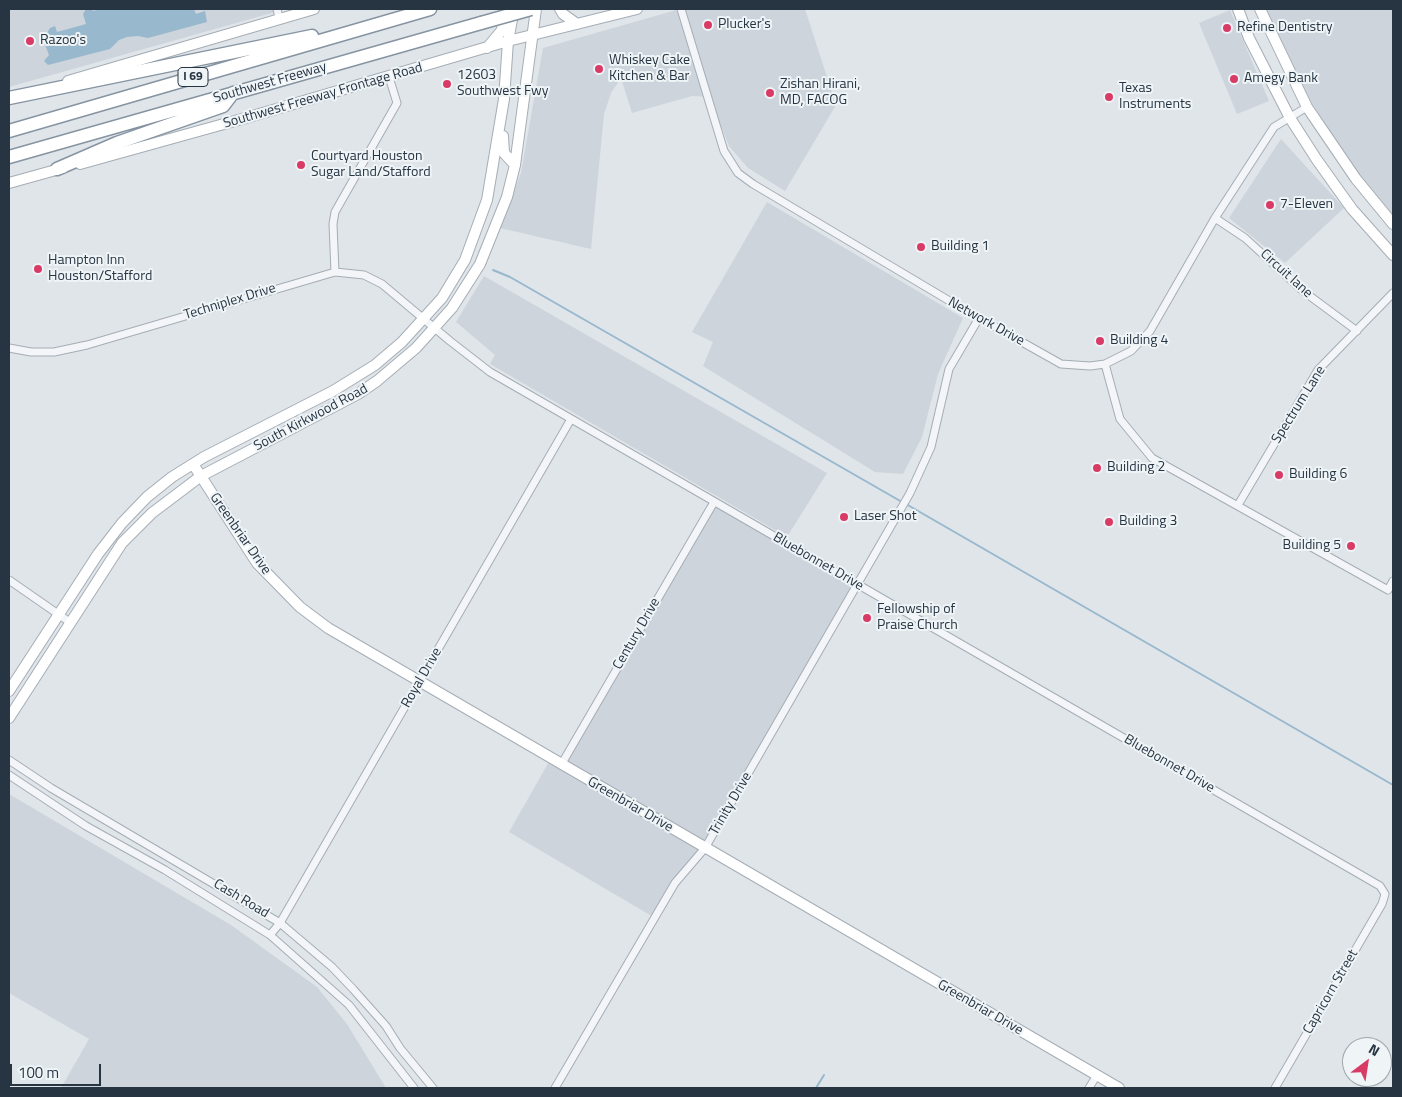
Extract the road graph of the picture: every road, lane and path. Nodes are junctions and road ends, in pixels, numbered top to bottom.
1 (314, 9) edge
2 (430, 9) edge
3 (504, 9) edge
4 (514, 9) edge
5 (531, 9) edge
6 (536, 9) edge
7 (560, 9) edge
8 (637, 9) edge
9 (681, 9) edge
10 (1238, 9) edge
11 (1260, 9) edge
12 (284, 13) edge
13 (378, 24) junction
14 (577, 24) junction
15 (531, 36) junction
16 (508, 41) junction
17 (486, 48) junction
18 (389, 77) junction
19 (233, 93) junction
20 (9, 98) edge
21 (1307, 107) junction
22 (1290, 118) junction
23 (501, 121) junction
24 (9, 132) edge
25 (495, 156) junction
26 (9, 157) edge
27 (515, 166) junction
28 (57, 169) junction
29 (9, 183) edge
30 (507, 198) junction
31 (1215, 218) junction
32 (1393, 224) edge
33 (1393, 255) edge
34 (335, 272) junction
35 (1393, 293) edge
36 (980, 318) junction
37 (424, 319) junction
38 (435, 329) junction
39 (1357, 331) junction
40 (9, 348) edge
41 (1105, 364) junction
42 (375, 365) junction
43 (383, 376) junction
44 (315, 400) junction
45 (323, 413) junction
46 (571, 419) junction
47 (193, 464) junction
48 (201, 476) junction
49 (714, 502) junction
50 (1238, 505) junction
51 (112, 535) junction
52 (122, 543) junction
53 (9, 580) edge
54 (1393, 581) edge
55 (858, 584) junction
56 (58, 614) junction
57 (71, 623) junction
58 (419, 682) junction
59 (9, 691) edge
60 (9, 718) edge
61 (9, 760) edge
62 (560, 766) junction
63 (9, 775) edge
64 (705, 848) junction
65 (172, 858) junction
66 (165, 870) junction
67 (1385, 894) joint
68 (280, 923) junction
69 (270, 935) junction
70 (353, 989) junction
71 (342, 999) junction
72 (400, 1048) junction
73 (389, 1056) junction
74 (1097, 1075) junction
75 (414, 1088) edge
76 (433, 1088) edge
77 (555, 1088) edge
78 (1089, 1088) edge
79 (1119, 1088) edge
80 (1276, 1088) edge

1 - 12 main road
2 - 13 highway, Southwest Freeway / I 69
3 - 17 main road
4 - 16 main road, South Kirkwood Road
5 - 19 highway, Southwest Freeway / I 69, bridge
6 - 15 main road, South Kirkwood Road
7 - 14 main road
8 - 14 main road, Southwest Freeway Frontage Road
9 - 36 street, Network Drive
10 - 22 main road
11 - 21 main road
12 - 20 main road
13 - 20 highway
13 - 24 highway, Southwest Freeway / I 69
14 - 15 main road, Southwest Freeway Frontage Road
15 - 16 main road, Southwest Freeway Frontage Road
15 - 27 main road, South Kirkwood Road
16 - 17 main road, Southwest Freeway Frontage Road
16 - 23 main road, South Kirkwood Road
17 - 18 main road, Southwest Freeway Frontage Road
18 - 28 main road, Southwest Freeway Frontage Road
18 - 34 street
19 - 26 highway, Southwest Freeway / I 69
19 - 28 highway
21 - 22 street, Network Drive
21 - 32 main road
22 - 31 street, Network Drive
22 - 33 main road
23 - 25 main road, South Kirkwood Road
23 - 27 main road
25 - 30 main road
25 - 37 main road, South Kirkwood Road
27 - 30 main road, South Kirkwood Road
28 - 29 main road, Southwest Freeway Frontage Road
30 - 38 main road, South Kirkwood Road
31 - 39 street, Circuit lane
31 - 41 street, Network Drive
34 - 37 street, Techniplex Drive
34 - 40 street, Techniplex Drive
35 - 39 street, Spectrum Lane
36 - 41 street, Network Drive
36 - 55 street, Trinity Drive
37 - 38 street, Techniplex Drive
37 - 42 main road, South Kirkwood Road
38 - 43 main road, South Kirkwood Road
38 - 46 street, Bluebonnet Drive
39 - 50 street, Spectrum Lane
41 - 50 street
42 - 43 main road
42 - 44 main road, South Kirkwood Road
43 - 45 main road, South Kirkwood Road
44 - 45 main road
44 - 47 main road, South Kirkwood Road
45 - 48 main road, South Kirkwood Road
46 - 49 street, Bluebonnet Drive
46 - 58 street, Royal Drive
47 - 48 main road, Greenbriar Drive
47 - 51 main road, South Kirkwood Road
48 - 52 main road, South Kirkwood Road
48 - 58 main road, Greenbriar Drive
49 - 55 street, Bluebonnet Drive
49 - 62 street, Century Drive
50 - 54 street
51 - 52 main road
51 - 56 main road, South Kirkwood Road
52 - 57 main road, South Kirkwood Road
53 - 56 street
55 - 64 street, Trinity Drive
55 - 67 street, Bluebonnet Drive
56 - 57 street
56 - 59 main road, South Kirkwood Road
57 - 60 main road, South Kirkwood Road
58 - 62 main road, Greenbriar Drive
58 - 68 street, Royal Drive
61 - 65 street, Cash Road
62 - 64 main road, Greenbriar Drive
63 - 66 street, Cash Road
64 - 74 main road, Greenbriar Drive
64 - 77 street, Trinity Drive
65 - 66 street
65 - 68 street, Cash Road
66 - 69 street, Cash Road
67 - 80 street, Capricorn Street
68 - 69 street, Royal Drive
68 - 70 street, Cash Road
69 - 71 street, Cash Road
70 - 71 street
70 - 72 street, Cash Road
71 - 73 street, Cash Road
72 - 73 street
72 - 76 street, Cash Road
73 - 75 street, Cash Road
74 - 78 street
74 - 79 main road, Greenbriar Drive

